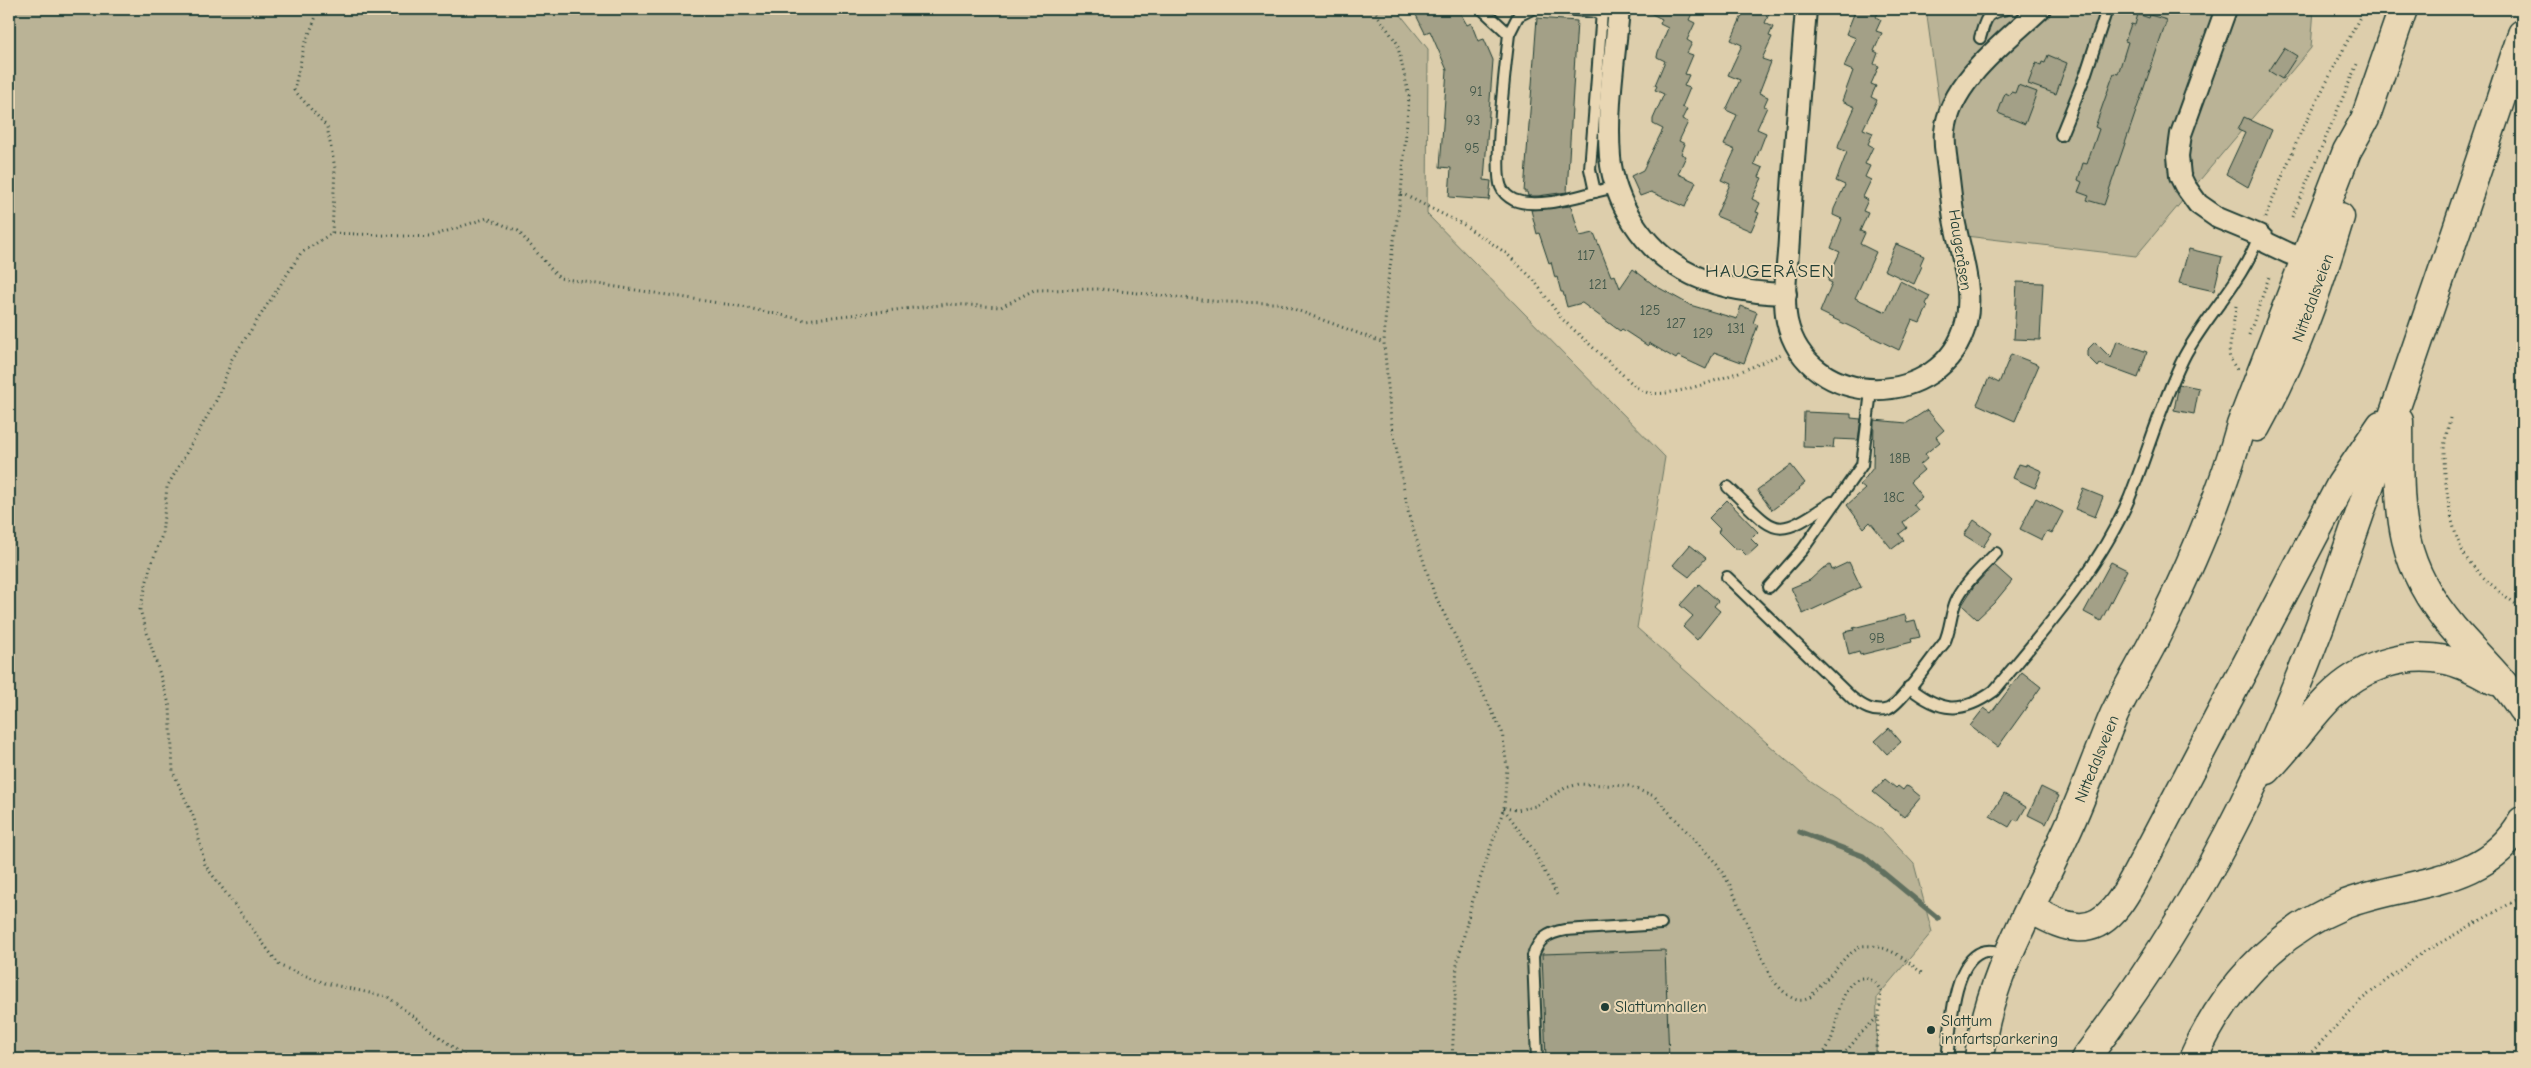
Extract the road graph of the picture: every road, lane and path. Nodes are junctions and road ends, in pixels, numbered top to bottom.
1 (319, 9) edge
2 (1373, 9) edge
3 (1482, 9) edge
4 (1532, 9) edge
5 (1563, 9) edge
6 (1806, 9) edge
7 (2006, 9) edge
8 (2040, 9) edge
9 (2107, 9) edge
10 (2226, 9) edge
11 (2364, 9) edge
12 (2403, 9) edge
13 (1613, 11) edge
14 (2021, 27) junction
15 (1509, 34) junction
16 (2522, 34) edge
17 (1980, 38) dead end
18 (2358, 63) dead end
19 (2061, 135) dead end
20 (1616, 187) junction
21 (1595, 192) junction
22 (1401, 194) junction
23 (2292, 217) dead end
24 (332, 233) junction
25 (2259, 235) junction
26 (2315, 255) junction
27 (1786, 294) junction
28 (2238, 299) dead end
29 (1384, 343) junction
30 (1798, 347) junction
31 (2237, 370) dead end
32 (1871, 391) junction
33 (2399, 399) junction
34 (2450, 418) dead end
35 (1728, 487) dead end
36 (1837, 498) junction
37 (1996, 553) dead end
38 (1727, 577) dead end
39 (1768, 587) dead end
40 (2522, 609) edge
41 (2505, 686) junction
42 (1909, 687) junction
43 (2522, 709) edge
44 (2254, 782) junction
45 (1504, 808) junction
46 (2522, 821) edge
47 (2522, 897) edge
48 (1558, 898) dead end
49 (2030, 909) junction
50 (1661, 924) dead end
51 (2009, 954) junction
52 (1924, 974) dead end
53 (1880, 1016) junction
54 (468, 1059) edge
55 (1452, 1059) edge
56 (1537, 1059) edge
57 (1818, 1059) edge
58 (1840, 1059) edge
59 (1876, 1059) edge
60 (1947, 1059) edge
61 (1979, 1059) edge
62 (2084, 1059) edge
63 (2193, 1059) edge
64 (2305, 1059) edge

1 - 24 path
2 - 22 path
3 - 15 lane
4 - 15 lane
5 - 13 lane
6 - 27 street, Haugeråsen
7 - 14 lane
7 - 17 lane
8 - 14 street, Haugeråsen
9 - 19 lane
10 - 25 street
11 - 25 path
12 - 26 main road, Nittedalsveien
13 - 20 street
13 - 21 lane
14 - 32 street, Haugeråsen
15 - 21 lane
16 - 33 main road
18 - 23 path
20 - 21 lane
20 - 27 street
22 - 29 path
22 - 30 path
24 - 29 path
24 - 54 path
25 - 26 street
25 - 42 lane
26 - 49 main road, Nittedalsveien
27 - 30 street, Haugeråsen
28 - 31 path
29 - 45 path
30 - 32 street, Haugeråsen
32 - 36 lane
33 - 41 main road
33 - 44 main road
33 - 49 main road
34 - 40 path
35 - 36 lane
36 - 39 lane
37 - 42 lane
38 - 42 lane
41 - 43 main road
41 - 44 main road
44 - 62 main road
45 - 48 path
45 - 52 path
45 - 55 path
46 - 63 main road
47 - 64 path
49 - 51 main road, Nittedalsveien
50 - 56 lane
51 - 60 lane
51 - 61 main road, Nittedalsveien
53 - 57 path
53 - 58 path
53 - 59 path

